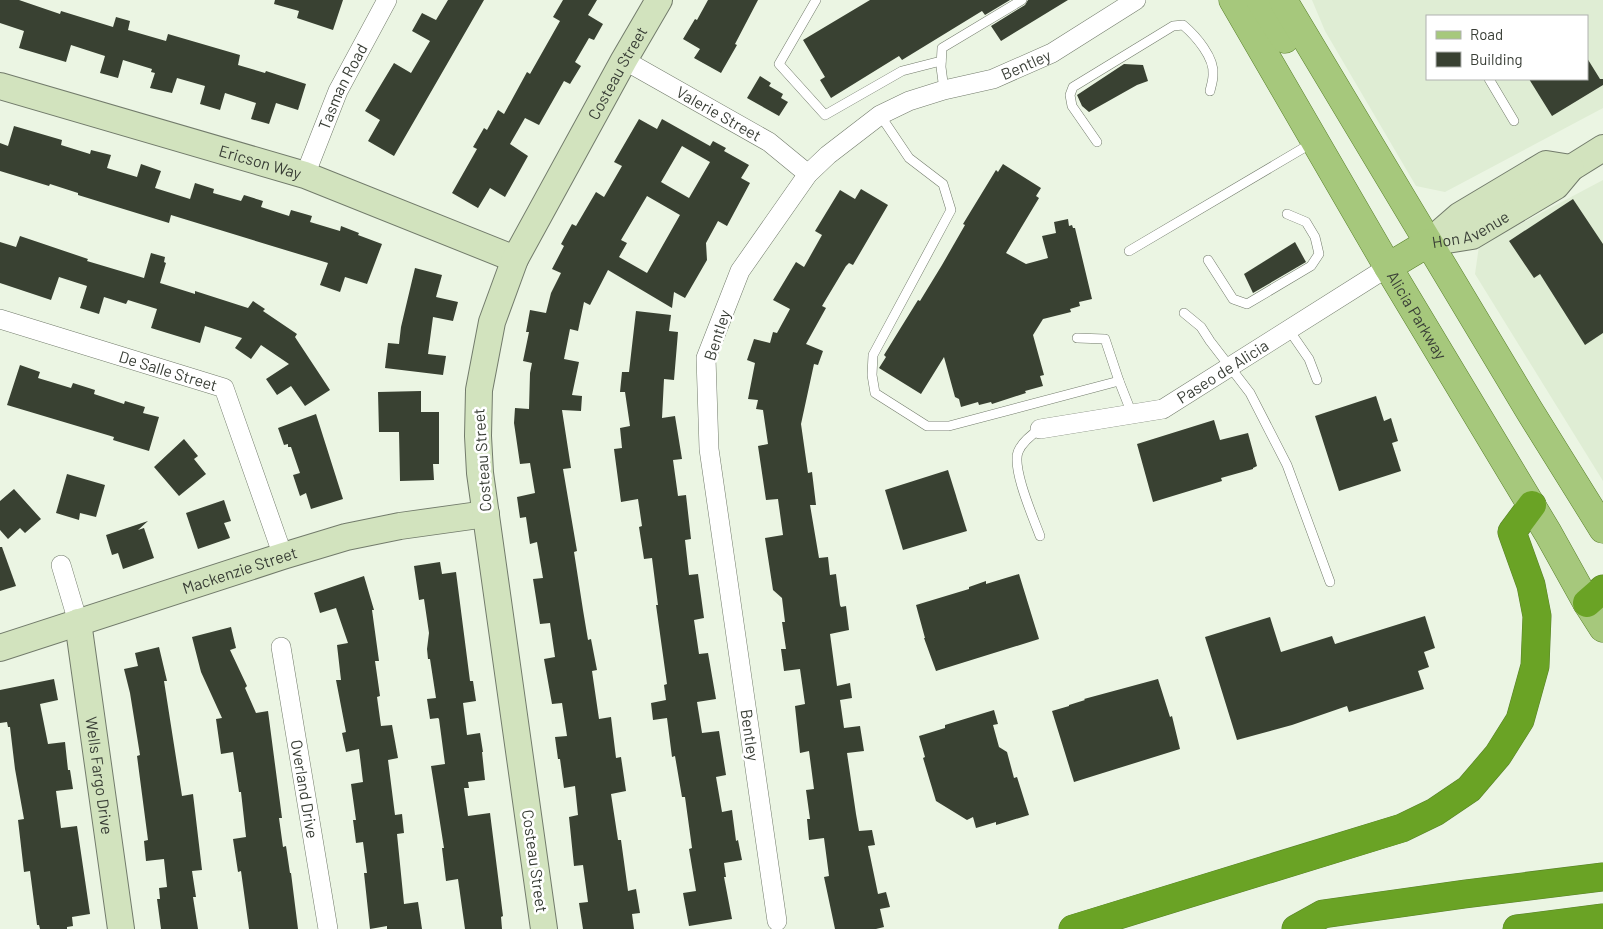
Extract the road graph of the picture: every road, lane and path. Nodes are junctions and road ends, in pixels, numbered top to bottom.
1 (387, 0) edge
2 (659, 0) edge
3 (816, 0) edge
4 (1022, 0) edge
5 (1136, 0) edge
6 (1233, 0) edge
7 (1260, 0) edge
8 (1282, 0) edge
9 (624, 60) junction
10 (941, 61) junction
11 (1490, 80) edge
12 (0, 86) edge
13 (944, 90) junction
14 (1210, 91) dead end
15 (880, 115) junction
16 (1354, 116) junction
17 (1514, 121) dead end
18 (1315, 141) junction
19 (1097, 142) dead end
20 (1603, 148) edge
21 (808, 174) junction
22 (305, 176) junction
23 (1287, 214) dead end
24 (1428, 243) junction
25 (1129, 251) dead end
26 (514, 259) junction
27 (1208, 260) dead end
28 (1388, 267) junction
29 (1184, 313) dead end
30 (0, 318) edge
31 (1289, 330) junction
32 (1076, 338) dead end
33 (1230, 367) junction
34 (1317, 380) dead end
35 (1120, 381) junction
36 (1132, 414) junction
37 (1040, 429) joint
38 (1532, 505) junction
39 (486, 514) junction
40 (1603, 529) edge
41 (1040, 536) dead end
42 (283, 556) junction
43 (61, 565) dead end
44 (1330, 582) dead end
45 (1595, 596) edge
46 (78, 622) junction
47 (1603, 628) edge
48 (0, 648) edge
49 (281, 648) dead end
50 (1603, 877) edge
51 (1603, 918) edge
52 (777, 921) dead end
53 (121, 929) edge
54 (328, 929) edge
55 (544, 929) edge
56 (1073, 929) edge
57 (1296, 929) edge
58 (1517, 929) edge

1 - 22 street, Tasman Road
2 - 9 street, Costeau Street
3 - 10 lane
4 - 10 lane
5 - 13 street, Bentley
6 - 18 main road, Alicia Parkway
7 - 16 main road
8 - 16 main road
9 - 21 street, Valerie Street
9 - 26 street, Costeau Street
10 - 13 lane
11 - 17 lane
12 - 22 street, Ericson Way
13 - 15 street, Bentley
14 - 19 lane
15 - 21 street, Bentley
15 - 35 lane
16 - 24 main road
18 - 25 lane
18 - 28 main road, Alicia Parkway
20 - 24 street, Hon Avenue
21 - 52 street, Bentley
22 - 26 street, Ericson Way
23 - 27 lane
24 - 28 main road
24 - 40 main road
26 - 39 street, Costeau Street
28 - 31 street, Paseo de Alicia
28 - 38 main road, Alicia Parkway
29 - 33 lane
30 - 42 street, De Salle Street
31 - 33 street, Paseo de Alicia
31 - 34 lane
32 - 35 lane
33 - 36 street, Paseo de Alicia
33 - 44 lane
35 - 36 lane
36 - 37 street, Paseo de Alicia
37 - 41 lane
38 - 45 main road, Alicia Parkway
38 - 56 highway
39 - 42 street, Mackenzie Street
39 - 55 street, Costeau Street
42 - 46 street, Mackenzie Street
43 - 46 street
45 - 47 main road, Alicia Parkway
46 - 48 street, Mackenzie Street
46 - 53 street, Wells Fargo Drive
49 - 54 street, Overland Drive
50 - 57 highway
51 - 58 highway

